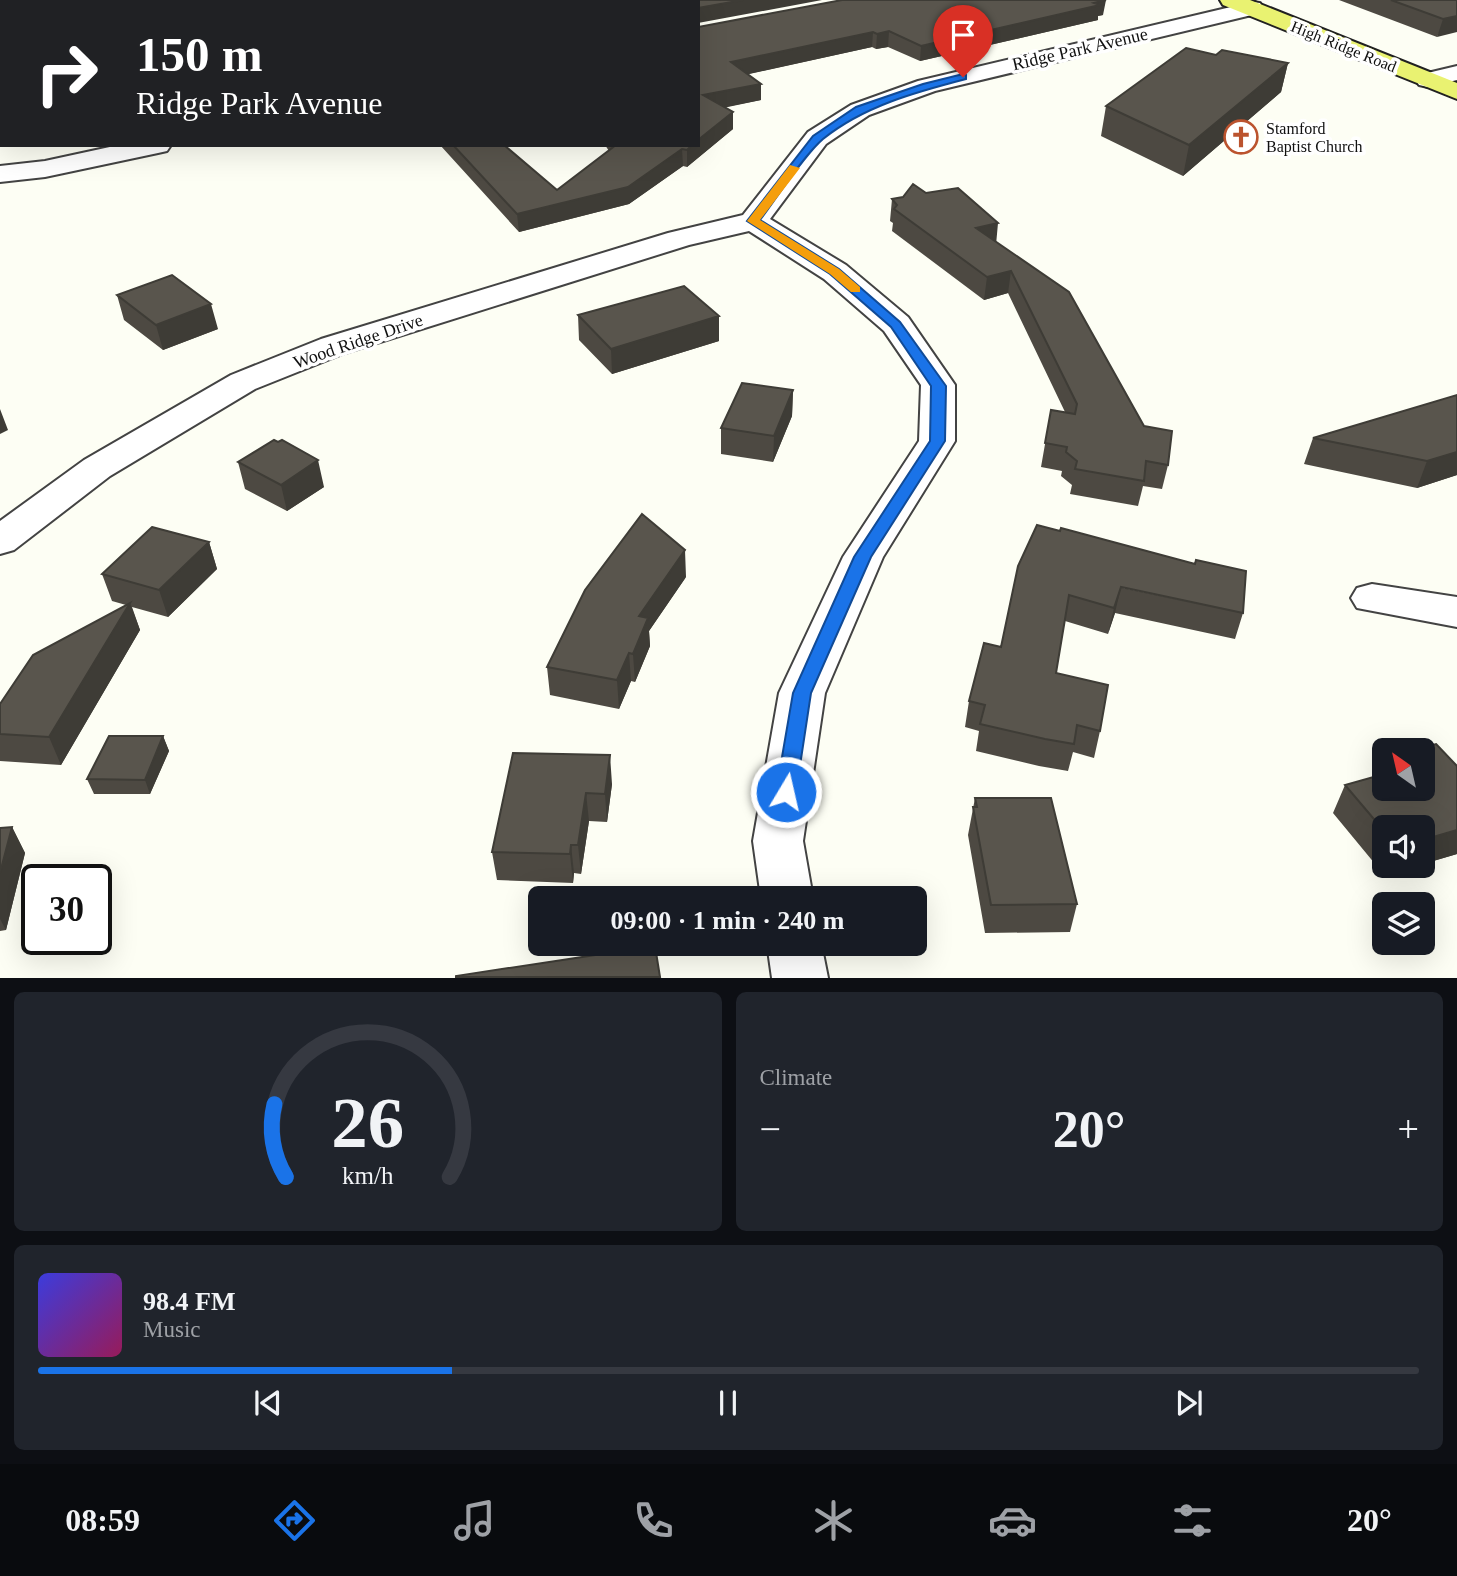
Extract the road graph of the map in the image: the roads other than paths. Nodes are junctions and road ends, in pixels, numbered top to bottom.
1 (1242, 4) edge
2 (1457, 72) edge
3 (1428, 80) junction
4 (1457, 92) edge
5 (149, 147) edge
6 (0, 174) edge
7 (753, 221) junction
8 (0, 541) edge
9 (1372, 598) dead end
10 (1457, 612) edge
11 (785, 886) edge
12 (796, 956) edge
13 (800, 978) edge

1 - 3 main road, High Ridge Road
1 - 7 street, Ridge Park Avenue
2 - 3 street
3 - 4 main road, High Ridge Road
5 - 6 street
7 - 8 street, Wood Ridge Drive
7 - 11 street
9 - 10 street
12 - 13 street

